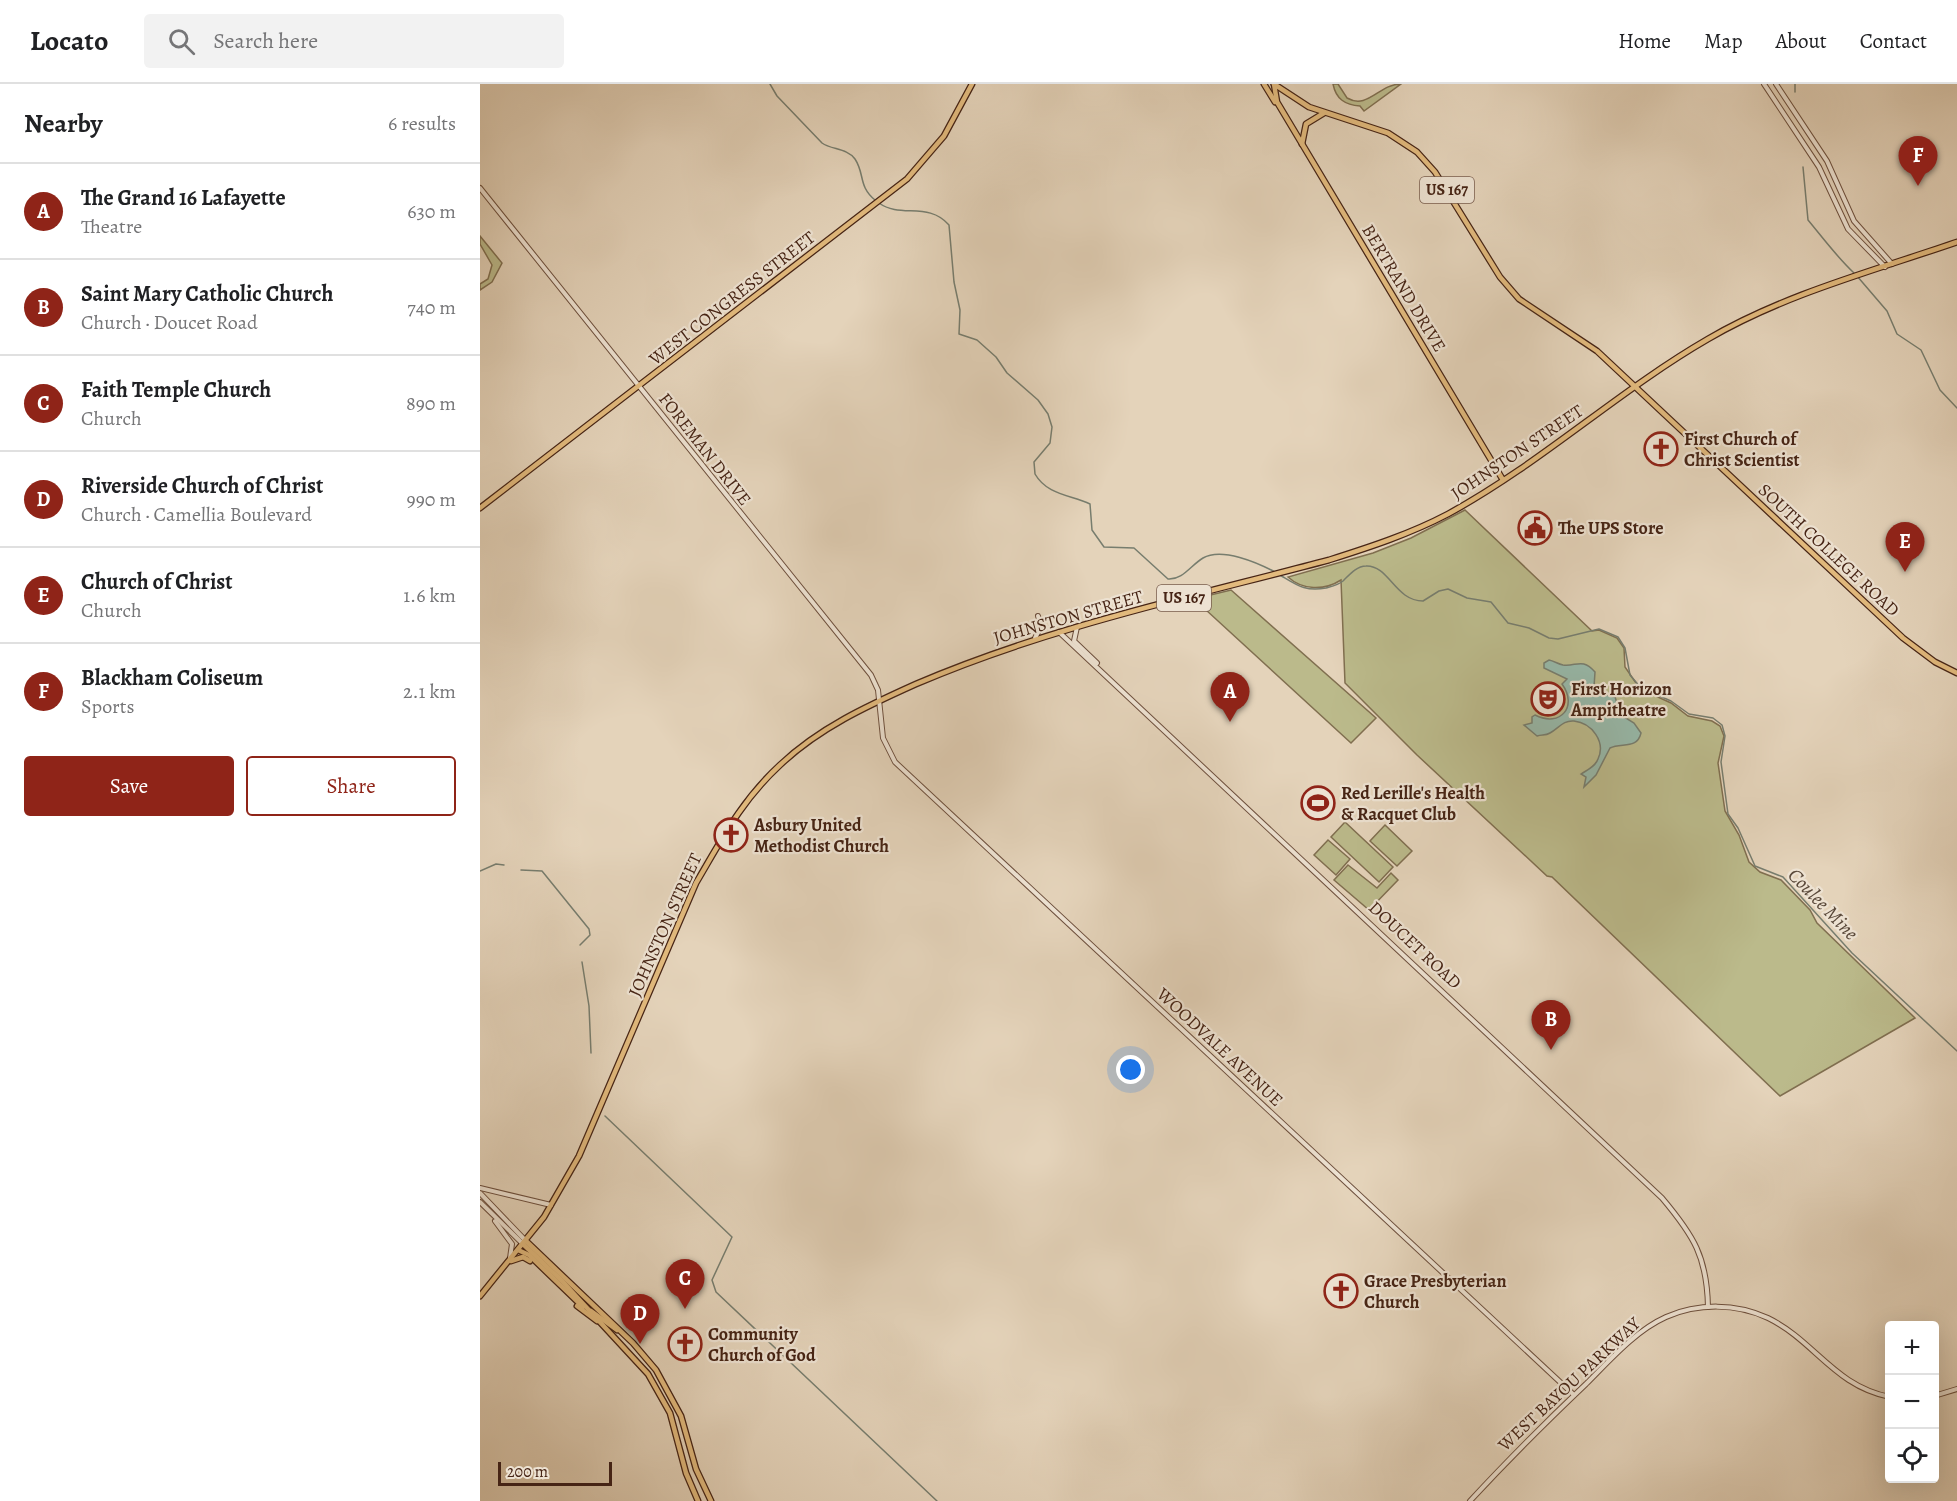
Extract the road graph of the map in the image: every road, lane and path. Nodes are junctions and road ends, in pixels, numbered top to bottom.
1 (972, 84) edge
2 (1264, 84) edge
3 (1274, 84) edge
4 (1764, 84) edge
5 (1776, 84) edge
6 (1282, 111) junction
7 (1325, 112) junction
8 (1814, 140) junction
9 (1302, 144) junction
10 (1806, 145) junction
11 (480, 188) edge
12 (1957, 242) edge
13 (1893, 264) junction
14 (1885, 267) junction
15 (639, 387) junction
16 (1635, 388) junction
17 (1503, 480) junction
18 (480, 508) edge
19 (1038, 616) dead end
20 (1077, 626) junction
21 (1058, 632) junction
22 (1035, 638) junction
23 (1957, 673) edge
24 (880, 700) junction
25 (1137, 704) junction
26 (480, 1188) edge
27 (480, 1193) edge
28 (480, 1202) edge
29 (551, 1205) junction
30 (493, 1218) junction
31 (524, 1243) junction
32 (518, 1250) junction
33 (508, 1262) junction
34 (480, 1296) edge
35 (1708, 1307) junction
36 (587, 1309) junction
37 (602, 1325) junction
38 (622, 1332) junction
39 (1957, 1389) edge
40 (1574, 1395) junction
41 (1885, 1395) edge
42 (1939, 1395) edge
43 (698, 1501) edge
44 (711, 1501) edge
45 (1470, 1501) edge

1 - 15 main road, WEST CONGRESS STREET
2 - 6 main road, BERTRAND DRIVE
3 - 6 main road, BERTRAND DRIVE
3 - 7 main road, US 167
4 - 10 street
5 - 8 street
6 - 9 main road, BERTRAND DRIVE
7 - 9 main road
7 - 16 main road, US 167
8 - 10 street
8 - 13 street
9 - 17 main road, BERTRAND DRIVE
10 - 14 street
11 - 15 street, FOREMAN DRIVE
12 - 13 main road, JOHNSTON STREET
13 - 14 main road, JOHNSTON STREET
14 - 16 main road, JOHNSTON STREET
15 - 18 main road, WEST CONGRESS STREET
15 - 24 street, FOREMAN DRIVE
16 - 17 main road, JOHNSTON STREET / US 167
16 - 23 main road, SOUTH COLLEGE ROAD
17 - 20 main road, JOHNSTON STREET / US 167
19 - 22 street
20 - 21 main road, JOHNSTON STREET / US 167
20 - 25 street
21 - 22 main road, JOHNSTON STREET / US 167
21 - 25 street, DOUCET ROAD
22 - 24 main road, JOHNSTON STREET / US 167
24 - 29 main road, JOHNSTON STREET / US 167
24 - 40 street, WOODVALE AVENUE
25 - 35 street, DOUCET ROAD
26 - 29 street
27 - 31 street
28 - 30 street
29 - 31 main road, JOHNSTON STREET / US 167
30 - 31 street
30 - 33 street
31 - 32 main road, JOHNSTON STREET / US 167
31 - 36 main road
31 - 38 main road
32 - 33 main road, JOHNSTON STREET / US 167
32 - 36 main road
33 - 34 main road, JOHNSTON STREET / US 167
33 - 37 main road
35 - 40 street, WEST BAYOU PARKWAY
35 - 41 street, WEST BAYOU PARKWAY
36 - 37 main road
36 - 38 main road
37 - 43 main road
38 - 44 main road
39 - 42 street
40 - 45 street, WEST BAYOU PARKWAY

